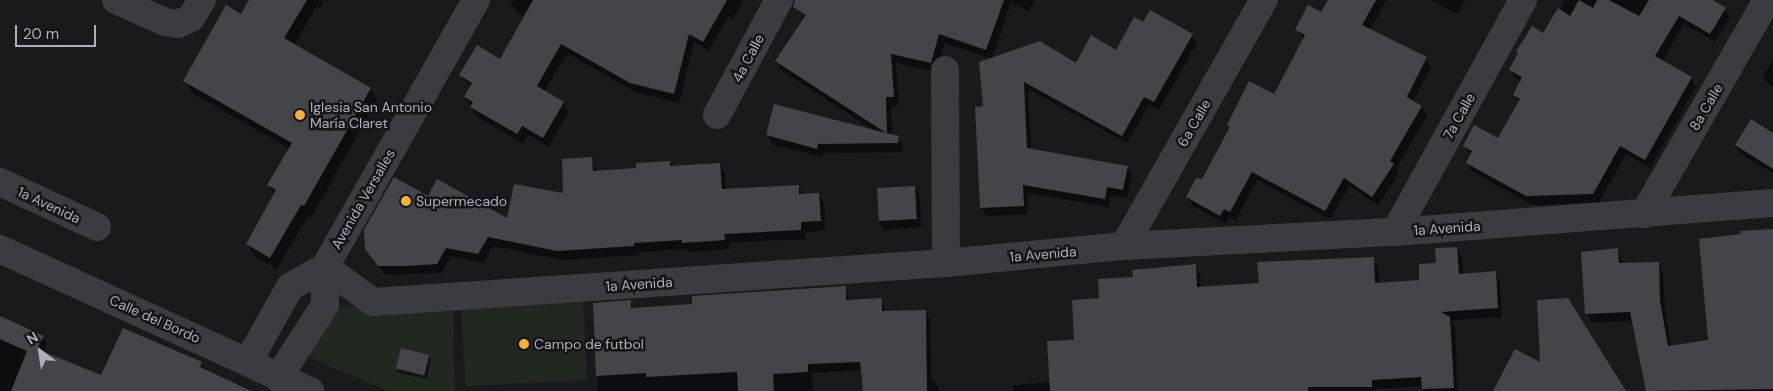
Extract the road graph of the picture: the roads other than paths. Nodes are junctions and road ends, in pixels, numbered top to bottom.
1 (116, 0) edge
2 (202, 0) edge
3 (476, 0) edge
4 (779, 0) edge
5 (1264, 0) edge
6 (1523, 0) edge
7 (1767, 0) edge
8 (946, 70) dead end
9 (717, 115) dead end
10 (0, 182) edge
11 (1773, 203) edge
12 (1644, 214) junction
13 (97, 227) dead end
14 (1395, 232) junction
15 (1124, 246) junction
16 (0, 249) edge
17 (946, 263) junction
18 (324, 267) junction
19 (248, 362) junction
20 (278, 378) junction
21 (310, 391) edge

1 - 2 street
3 - 18 street, Avenida Versalles
4 - 9 street, 4a Calle
5 - 15 street, 6a Calle
6 - 14 street, 7a Calle
7 - 12 street, 8a Calle
8 - 17 street
10 - 13 street, 1a Avenida
11 - 12 street, 1a Avenida
12 - 14 street, 1a Avenida
14 - 15 street, 1a Avenida
15 - 17 street, 1a Avenida
16 - 19 street, Calle del Bordo
17 - 18 street, 1a Avenida
18 - 19 street, Avenida Versalles
18 - 20 street
19 - 20 street, Calle del Bordo
20 - 21 street, Calle del Bordo

